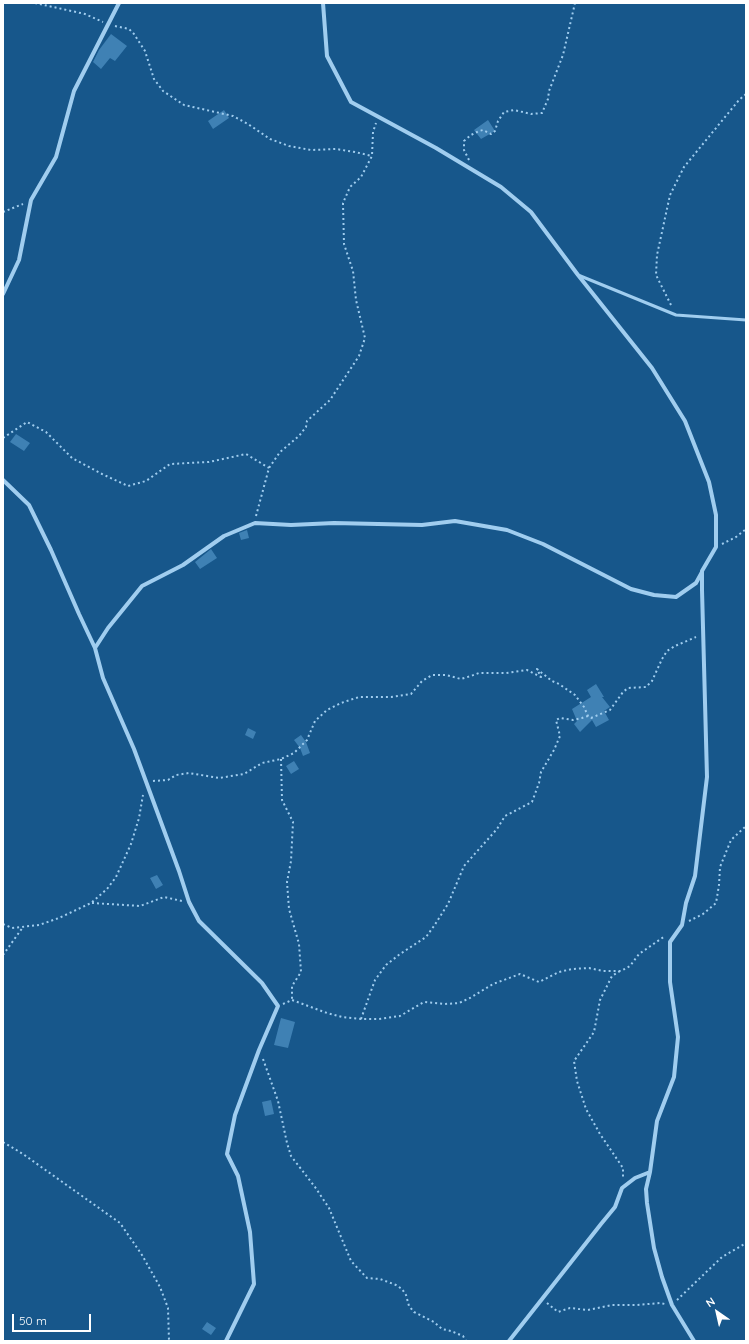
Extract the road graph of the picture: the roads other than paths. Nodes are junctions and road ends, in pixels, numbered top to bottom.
1 (120, 3) edge
2 (323, 3) edge
3 (578, 275) junction
4 (3, 294) edge
5 (746, 320) edge
6 (3, 480) edge
7 (702, 571) junction
8 (95, 648) junction
9 (650, 1172) junction
10 (226, 1341) edge
11 (509, 1341) edge
12 (694, 1341) edge

1 - 4 street
2 - 3 street
3 - 5 lane
3 - 7 street
6 - 8 street
7 - 8 street
7 - 9 street
8 - 10 street
9 - 11 street
9 - 12 street

